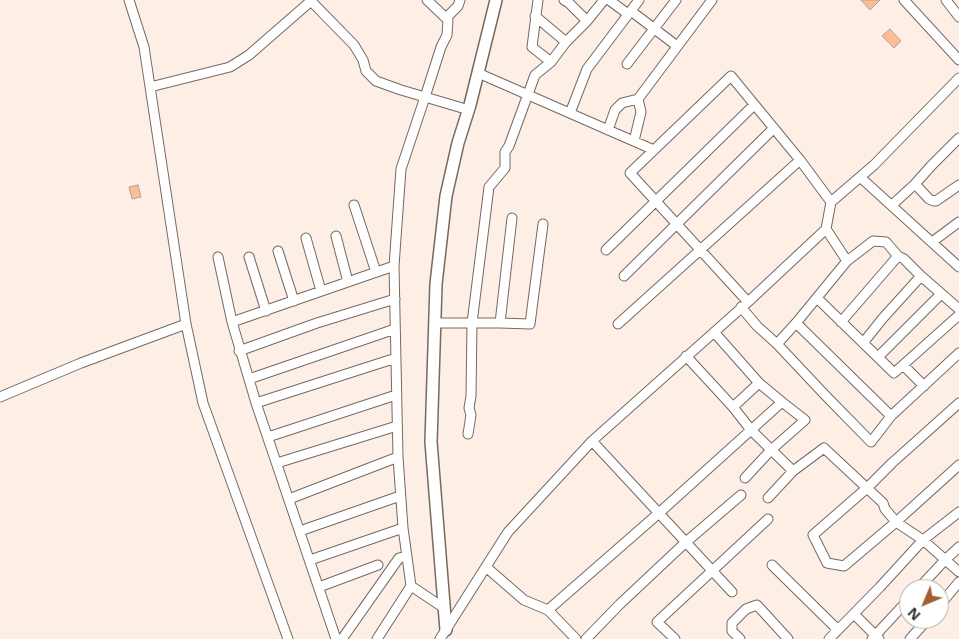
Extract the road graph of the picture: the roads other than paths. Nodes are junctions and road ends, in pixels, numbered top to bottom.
1 (129, 0) edge
2 (312, 0) edge
3 (427, 0) edge
4 (460, 0) edge
5 (496, 0) edge
6 (538, 0) edge
7 (564, 0) edge
8 (604, 0) edge
9 (609, 0) edge
10 (639, 0) edge
11 (676, 0) edge
12 (712, 0) edge
13 (904, 0) edge
14 (946, 0) edge
15 (630, 12) junction
16 (535, 16) junction
17 (959, 17) edge
18 (446, 18) junction
19 (587, 21) junction
20 (654, 28) junction
21 (566, 42) junction
22 (677, 46) junction
23 (959, 60) edge
24 (551, 62) junction
25 (627, 64) dead end
26 (478, 74) junction
27 (959, 78) edge
28 (150, 88) junction
29 (528, 95) junction
30 (425, 97) junction
31 (638, 99) junction
32 (754, 105) junction
33 (469, 110) junction
34 (570, 113) junction
35 (774, 128) junction
36 (608, 130) junction
37 (959, 138) edge
38 (634, 141) junction
39 (654, 150) junction
40 (800, 160) junction
41 (860, 177) junction
42 (915, 184) junction
43 (959, 185) edge
44 (656, 201) junction
45 (831, 202) junction
46 (354, 205) dead end
47 (892, 205) junction
48 (512, 218) dead end
49 (959, 222) edge
50 (543, 224) dead end
51 (676, 224) junction
52 (826, 228) junction
53 (336, 236) dead end
54 (306, 238) dead end
55 (932, 242) junction
56 (606, 250) dead end
57 (700, 250) junction
58 (278, 251) dead end
59 (218, 256) dead end
60 (898, 256) junction
61 (248, 257) dead end
62 (848, 261) junction
63 (394, 266) junction
64 (959, 266) edge
65 (376, 272) junction
66 (624, 276) dead end
67 (921, 276) junction
68 (348, 282) junction
69 (321, 292) junction
70 (941, 294) junction
71 (817, 298) junction
72 (395, 299) junction
73 (294, 301) junction
74 (745, 305) junction
75 (959, 309) edge
76 (266, 310) junction
77 (959, 315) edge
78 (232, 322) junction
79 (841, 322) junction
80 (435, 323) junction
81 (472, 323) junction
82 (500, 323) junction
83 (796, 323) junction
84 (186, 324) junction
85 (618, 324) dead end
86 (395, 329) junction
87 (714, 332) junction
88 (863, 343) junction
89 (777, 344) junction
90 (240, 351) junction
91 (959, 353) edge
92 (686, 356) junction
93 (878, 357) junction
94 (396, 358) junction
95 (903, 365) junction
96 (248, 379) junction
97 (759, 383) junction
98 (924, 386) junction
99 (396, 395) junction
100 (0, 397) edge
101 (782, 402) junction
102 (256, 403) junction
103 (959, 403) edge
104 (733, 407) junction
105 (891, 416) junction
106 (397, 426) junction
107 (751, 430) junction
108 (468, 434) dead end
109 (268, 436) junction
110 (592, 441) junction
111 (771, 450) junction
112 (398, 457) junction
113 (277, 463) junction
114 (959, 465) edge
115 (793, 471) junction
116 (745, 478) dead end
117 (867, 488) junction
118 (741, 495) dead end
119 (400, 496) junction
120 (768, 498) dead end
121 (289, 499) junction
122 (959, 512) edge
123 (659, 513) junction
124 (768, 519) dead end
125 (896, 522) junction
126 (403, 528) junction
127 (300, 531) junction
128 (923, 540) junction
129 (686, 542) junction
130 (959, 547) edge
131 (407, 556) junction
132 (310, 560) junction
133 (945, 560) junction
134 (378, 565) dead end
135 (772, 565) dead end
136 (486, 567) junction
137 (712, 571) junction
138 (959, 572) edge
139 (927, 579) edge
140 (959, 582) edge
141 (411, 586) junction
142 (318, 587) junction
143 (732, 592) dead end
144 (949, 594) edge
145 (444, 608) junction
146 (548, 610) junction
147 (899, 610) edge
148 (854, 614) junction
149 (919, 629) edge
150 (838, 630) junction
151 (444, 636) edge
152 (875, 638) edge
153 (288, 639) edge
154 (336, 639) edge
155 (342, 639) edge
156 (377, 639) edge
157 (576, 639) edge
158 (586, 639) edge
159 (674, 639) edge
160 (740, 639) edge
161 (788, 639) edge
162 (829, 639) edge
163 (910, 639) edge

1 - 28 street
2 - 28 street
2 - 30 street
3 - 18 street
4 - 18 street
5 - 26 street
6 - 16 street
7 - 19 street
8 - 19 street
9 - 15 street
10 - 15 street
11 - 20 street
12 - 22 street
13 - 23 street
14 - 17 street
15 - 20 street
15 - 34 street
16 - 21 street
16 - 24 street
18 - 30 street
19 - 21 street
20 - 22 street
20 - 25 street
21 - 24 street
22 - 31 street
24 - 29 street
26 - 29 street
26 - 33 street
27 - 41 street
28 - 84 street
29 - 34 street
29 - 81 street
30 - 33 street
30 - 63 street
31 - 36 street
31 - 38 street
32 - 35 street
32 - 39 street
32 - 44 street
33 - 80 street
34 - 36 street
35 - 40 street
35 - 51 street
36 - 38 street
37 - 42 street
38 - 39 street
39 - 44 street
40 - 45 street
40 - 57 street
41 - 45 street
41 - 47 street
42 - 43 street
42 - 47 street
44 - 51 street
44 - 56 street
45 - 52 street
46 - 65 street
47 - 55 street
48 - 82 street
49 - 55 street
50 - 82 street
51 - 57 street
51 - 66 street
52 - 62 street
52 - 74 street
53 - 68 street
54 - 69 street
55 - 64 street
57 - 74 street
57 - 85 street
58 - 73 street
59 - 78 street
60 - 62 street
60 - 67 street
60 - 79 street
61 - 76 street
62 - 71 street
63 - 65 street
63 - 72 street
65 - 68 street
67 - 70 street
67 - 88 street
68 - 69 street
69 - 73 street
70 - 75 street
70 - 93 street
71 - 79 street
71 - 83 street
72 - 86 street
72 - 90 street
73 - 76 street
74 - 87 street
74 - 89 street
76 - 78 street
77 - 95 street
78 - 90 street
79 - 88 street
80 - 81 street
80 - 145 street
81 - 82 street
81 - 108 street
83 - 89 street
83 - 105 street
84 - 100 street
84 - 153 street
86 - 94 street
86 - 96 street
87 - 92 street
87 - 97 street
88 - 93 street
89 - 105 street
90 - 96 street
91 - 98 street
92 - 104 street
92 - 110 street
93 - 95 street
94 - 99 street
94 - 102 street
95 - 98 street
96 - 102 street
97 - 101 street
97 - 104 street
98 - 105 street
99 - 106 street
99 - 109 street
101 - 107 street
101 - 111 street
102 - 109 street
103 - 117 street
104 - 107 street
106 - 112 street
106 - 113 street
107 - 111 street
107 - 123 street
109 - 113 street
110 - 123 street
110 - 136 street
111 - 115 street
111 - 116 street
112 - 119 street
112 - 121 street
113 - 121 street
114 - 125 street
115 - 117 street
115 - 120 street
117 - 125 street
117 - 125 street
118 - 129 street
119 - 126 street
119 - 127 street
121 - 127 street
122 - 128 street
123 - 129 street
123 - 146 street
124 - 137 street
125 - 128 street
126 - 131 street
126 - 132 street
127 - 132 street
128 - 133 street
128 - 148 street
129 - 137 street
129 - 158 street
130 - 133 street
131 - 141 street
131 - 155 street
132 - 142 street
133 - 138 street
133 - 139 street
134 - 142 street
135 - 150 street
136 - 146 street
136 - 151 street
137 - 143 street
137 - 159 street
140 - 144 street
141 - 145 street
141 - 156 street
142 - 154 street
145 - 151 street
146 - 157 street
147 - 152 street
148 - 150 street
148 - 152 street
149 - 163 street
150 - 162 street
160 - 161 street

